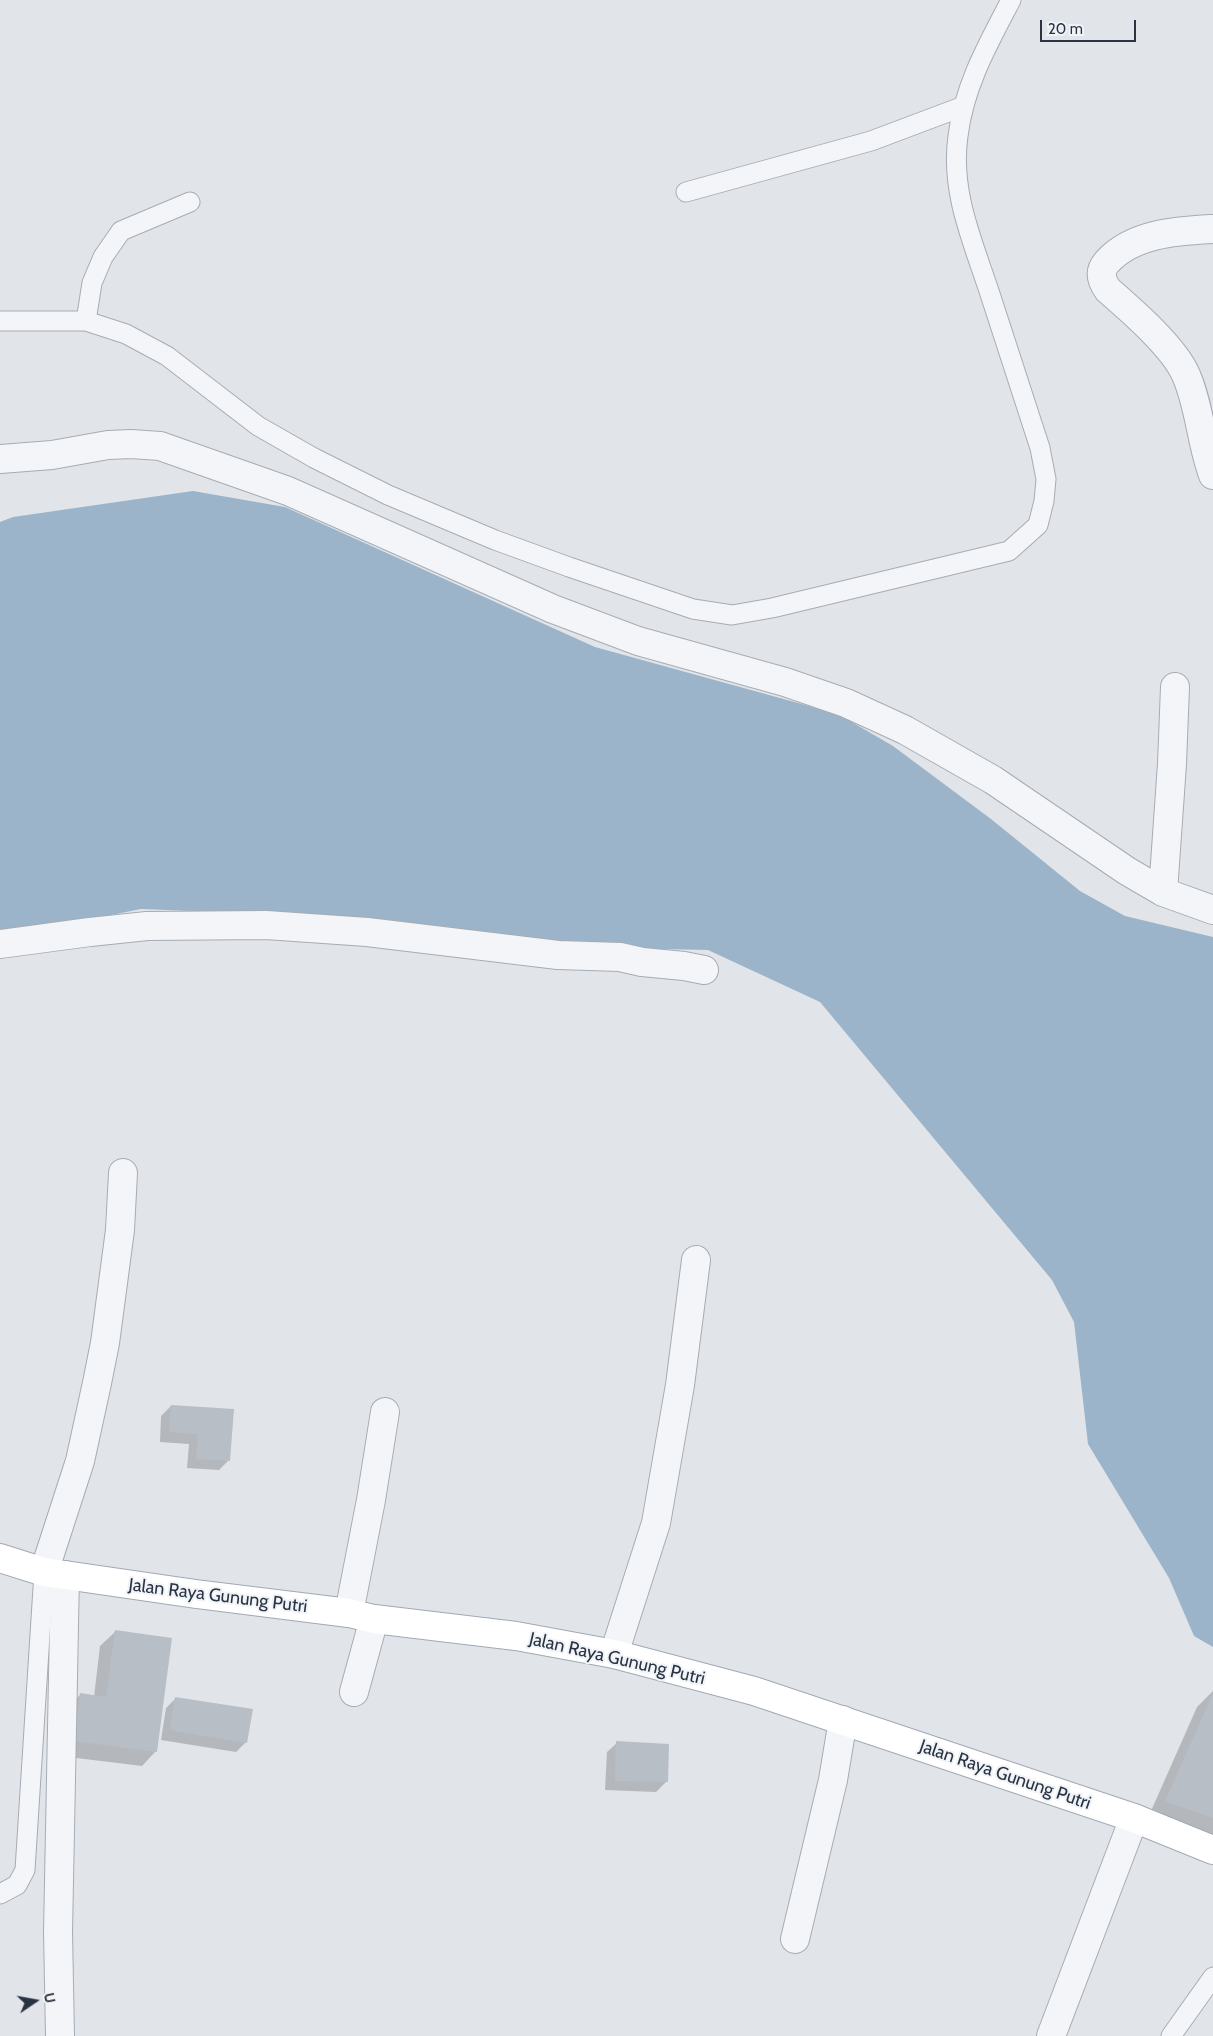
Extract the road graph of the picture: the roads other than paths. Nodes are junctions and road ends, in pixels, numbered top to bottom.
1 (1011, 0) edge
2 (964, 106) junction
3 (686, 192) dead end
4 (190, 202) dead end
5 (1213, 228) edge
6 (0, 321) edge
7 (86, 321) junction
8 (0, 460) edge
9 (1213, 475) edge
10 (1175, 687) dead end
11 (1164, 892) junction
12 (1213, 910) edge
13 (0, 944) edge
14 (704, 970) dead end
15 (124, 1173) dead end
16 (696, 1260) dead end
17 (385, 1412) dead end
18 (0, 1558) edge
19 (54, 1574) junction
20 (361, 1616) junction
21 (614, 1654) junction
22 (354, 1692) dead end
23 (843, 1720) junction
24 (1134, 1818) junction
25 (1213, 1850) edge
26 (0, 1894) edge
27 (795, 1939) dead end
28 (1213, 1977) edge
29 (60, 2036) edge
30 (1051, 2036) edge
31 (1172, 2036) edge

1 - 2 lane
2 - 3 lane
2 - 7 lane
4 - 7 lane
5 - 9 street
6 - 7 lane
8 - 11 street
10 - 11 street
11 - 12 street
13 - 14 street
15 - 19 street
16 - 21 street
17 - 20 street
18 - 19 main road, Jalan Raya Gunung Putri
19 - 20 main road, Jalan Raya Gunung Putri
19 - 26 lane
19 - 29 street
20 - 21 main road, Jalan Raya Gunung Putri
20 - 22 street
21 - 23 main road, Jalan Raya Gunung Putri
23 - 24 main road, Jalan Raya Gunung Putri
23 - 27 street
24 - 25 main road, Jalan Raya Gunung Putri
24 - 30 street
28 - 31 lane

